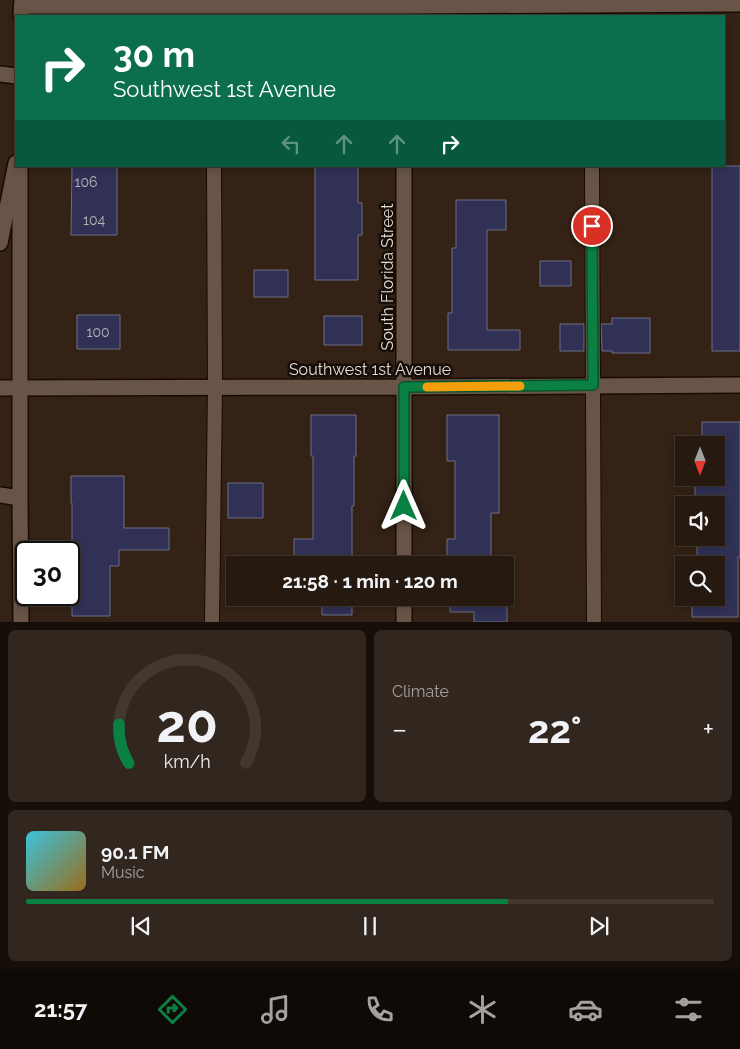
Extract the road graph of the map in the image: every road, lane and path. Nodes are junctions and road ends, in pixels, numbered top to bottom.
1 (740, 4) edge
2 (592, 7) edge
3 (22, 8) edge
4 (213, 8) edge
5 (404, 8) edge
6 (0, 74) edge
7 (15, 76) edge
8 (15, 167) edge
9 (20, 167) edge
10 (214, 167) edge
11 (404, 167) edge
12 (592, 167) edge
13 (0, 243) edge
14 (740, 384) edge
15 (593, 385) junction
16 (215, 387) junction
17 (404, 387) junction
18 (0, 388) edge
19 (20, 388) junction
20 (0, 495) edge
21 (20, 498) junction
22 (404, 556) edge
23 (404, 606) edge
24 (21, 622) edge
25 (212, 622) edge
26 (404, 622) edge
27 (594, 622) edge

1 - 2 street
2 - 5 street
3 - 4 street
4 - 5 street
6 - 7 street
8 - 13 street
9 - 19 street
10 - 16 lane
11 - 17 street, South Florida Street
12 - 15 lane
14 - 15 street, Southwest 1st Avenue
15 - 17 street, Southwest 1st Avenue
15 - 27 lane
16 - 17 street, Southwest 1st Avenue
16 - 19 street, Southwest 1st Avenue
16 - 25 lane
17 - 22 street, South Florida Street
18 - 19 street, Southwest 1st Avenue
19 - 21 street
20 - 21 street
21 - 24 street
23 - 26 street

